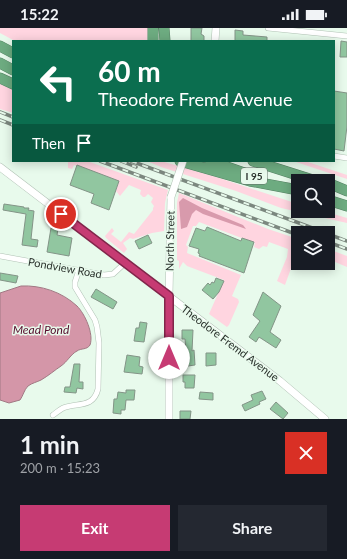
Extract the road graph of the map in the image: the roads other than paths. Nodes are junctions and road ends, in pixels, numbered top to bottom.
1 (153, 28) edge
2 (164, 28) edge
3 (216, 28) edge
4 (268, 28) edge
5 (347, 36) edge
6 (152, 40) edge
7 (166, 40) edge
8 (215, 40) edge
9 (1, 47) edge
10 (12, 52) edge
11 (0, 63) edge
12 (12, 69) edge
13 (0, 78) edge
14 (12, 84) edge
15 (335, 156) edge
16 (347, 158) edge
17 (183, 162) edge
18 (184, 162) edge
19 (213, 162) edge
20 (256, 162) edge
21 (273, 162) edge
22 (0, 167) edge
23 (294, 174) edge
24 (304, 174) edge
25 (335, 187) edge
26 (291, 188) edge
27 (291, 189) edge
28 (347, 191) edge
29 (335, 202) edge
30 (347, 206) edge
31 (0, 256) edge
32 (126, 263) junction
33 (79, 270) junction
34 (169, 296) junction
35 (52, 416) dead end
36 (169, 419) edge
37 (325, 419) edge

1 - 6 highway
2 - 7 highway
3 - 8 street
4 - 5 street
9 - 10 highway
11 - 12 highway
13 - 14 highway
15 - 16 street
17 - 34 street, North Street, bridge
18 - 27 highway
19 - 26 highway, I 95
20 - 23 highway, I 95
21 - 24 highway
22 - 32 street, Theodore Fremd Avenue
25 - 28 highway
29 - 30 highway
31 - 33 street, Pondview Road
32 - 33 street, Pondview Road
32 - 34 street, Theodore Fremd Avenue
33 - 35 street
34 - 36 street, North Street
34 - 37 street, Theodore Fremd Avenue

